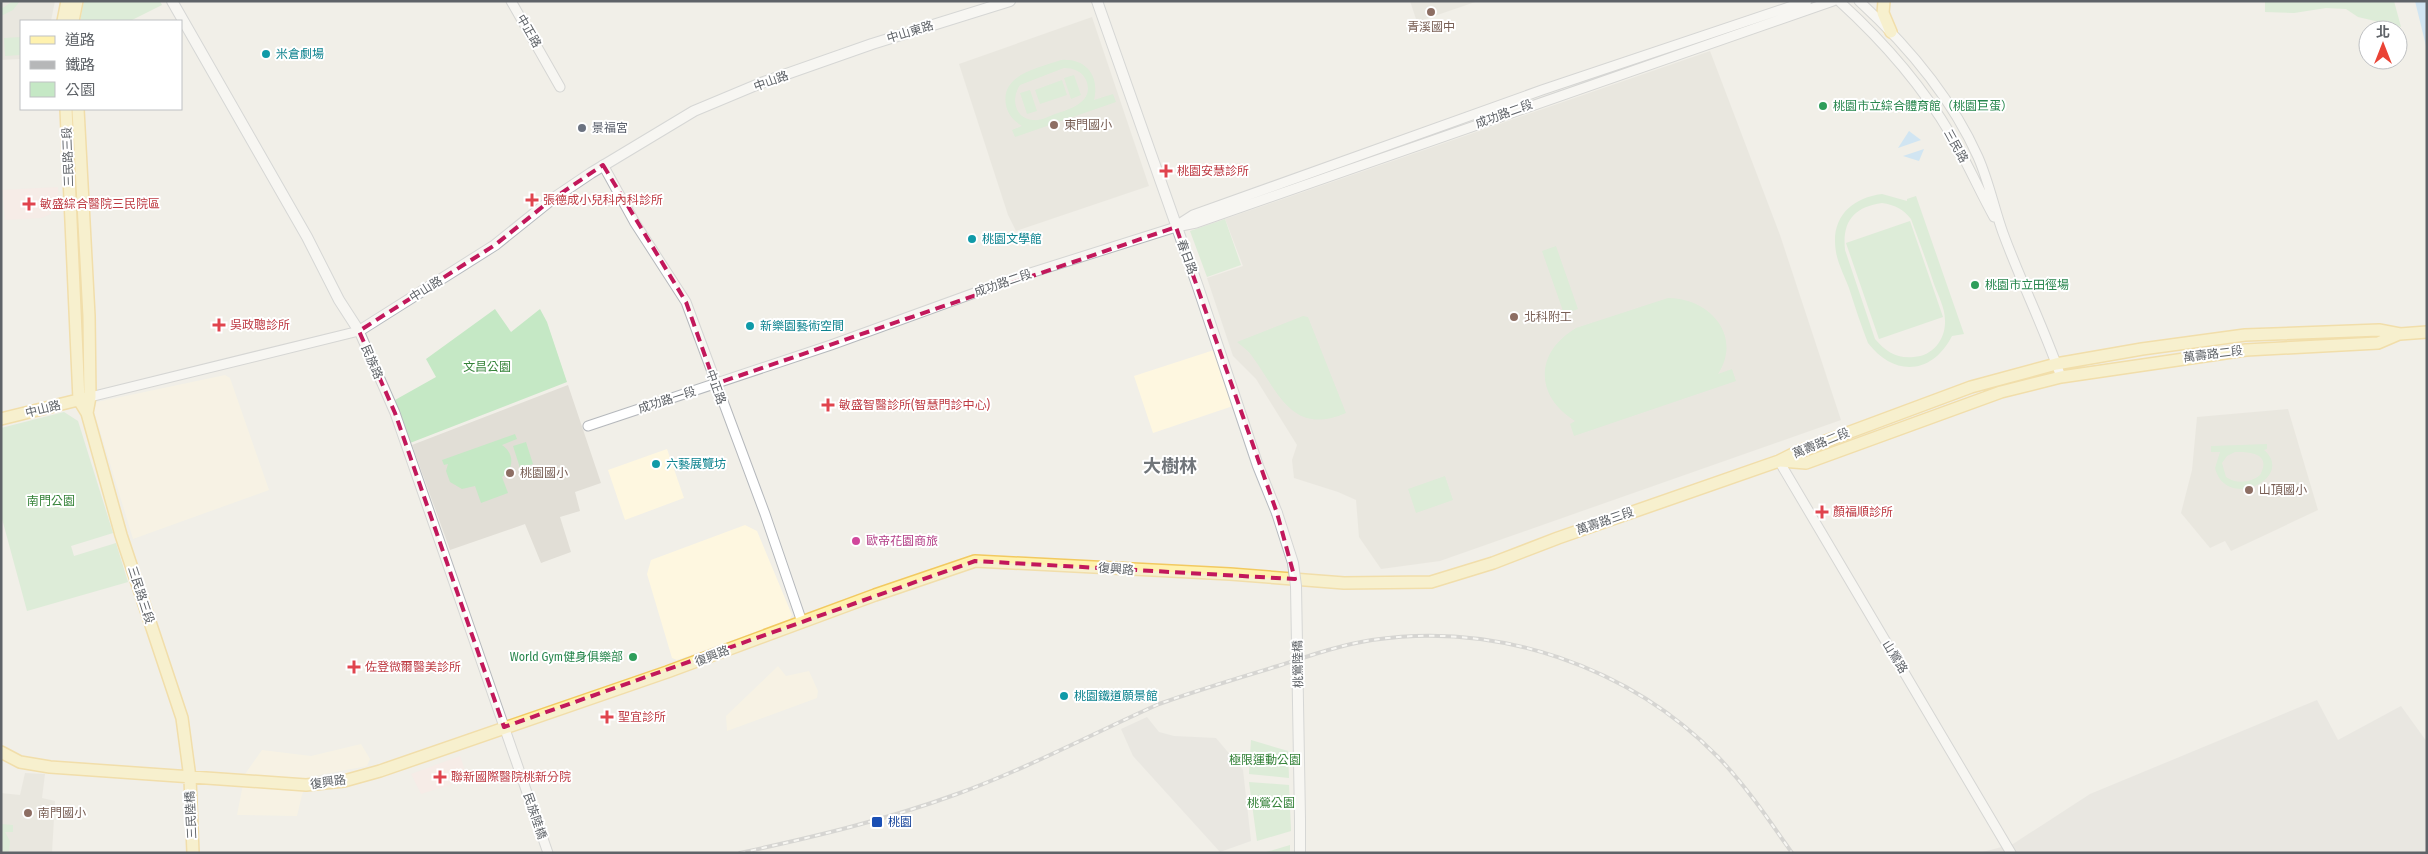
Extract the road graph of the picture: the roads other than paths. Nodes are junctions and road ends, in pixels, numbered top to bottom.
1 (67, 1) edge
2 (77, 1) edge
3 (172, 1) edge
4 (511, 1) edge
5 (1010, 1) edge
6 (1097, 1) edge
7 (1807, 1) edge
8 (1833, 1) edge
9 (1839, 1) edge
10 (1859, 1) edge
11 (1884, 1) edge
12 (63, 20) edge
13 (73, 20) edge
14 (1763, 22) junction
15 (1891, 32) junction
16 (812, 66) joint
17 (560, 87) dead end
18 (1530, 94) junction
19 (1534, 103) junction
20 (1493, 107) junction
21 (66, 110) edge
22 (78, 110) edge
23 (1496, 117) junction
24 (603, 165) junction
25 (1176, 227) junction
26 (2002, 232) junction
27 (359, 331) junction
28 (2427, 332) edge
29 (2400, 334) junction
30 (831, 345) joint
31 (2056, 364) junction
32 (2061, 377) junction
33 (714, 384) junction
34 (84, 399) junction
35 (1, 419) edge
36 (588, 426) dead end
37 (1779, 461) junction
38 (1276, 513) joint
39 (1431, 582) joint
40 (802, 622) junction
41 (504, 727) junction
42 (512, 751) joint
43 (1, 752) edge
44 (190, 778) junction
45 (193, 853) edge
46 (548, 853) edge
47 (1300, 853) edge
48 (2011, 853) edge

1 - 12 main road
2 - 13 main road
3 - 27 main road, 民族路
4 - 17 street, 中正路
5 - 16 main road, 中山東路
6 - 25 main road, 春日路
7 - 14 street, 成功路二段
8 - 14 street, 成功路二段
9 - 26 street, 三民路
10 - 15 street, 三民路
11 - 15 main road
14 - 18 street, 成功路二段
14 - 19 street, 成功路二段
15 - 26 street, 三民路
16 - 24 main road, 中山路
18 - 19 street
18 - 20 street, 成功路二段
19 - 23 street, 成功路二段
20 - 23 street
20 - 25 street, 成功路二段
21 - 34 main road, 三民路三段
22 - 34 main road, 三民路三段
23 - 25 street, 成功路二段
24 - 27 main road, 中山路
24 - 33 street, 中正路
25 - 30 street, 成功路二段
25 - 38 main road, 春日路
26 - 31 street, 三民路
27 - 34 street, 中山路
27 - 41 street, 民族路
28 - 29 main road, 萬壽路二段
29 - 31 main road, 萬壽路二段
29 - 32 main road, 萬壽路二段
30 - 33 street, 成功路一段
31 - 32 street, 三民路
31 - 37 main road, 萬壽路二段
32 - 37 main road, 萬壽路二段
33 - 36 street, 成功路一段
33 - 40 street, 中正路
34 - 35 main road, 中山路
34 - 44 main road, 三民路三段
37 - 39 main road, 萬壽路三段
37 - 48 street, 山鶯路
38 - 47 main road, 桃鶯陸橋, bridge
39 - 40 main road, 復興路
40 - 41 main road, 復興路
41 - 42 street, 民族路
41 - 44 main road, 復興路
42 - 46 street, 民族陸橋
43 - 44 main road, 復興路
44 - 45 main road, 三民陸橋

